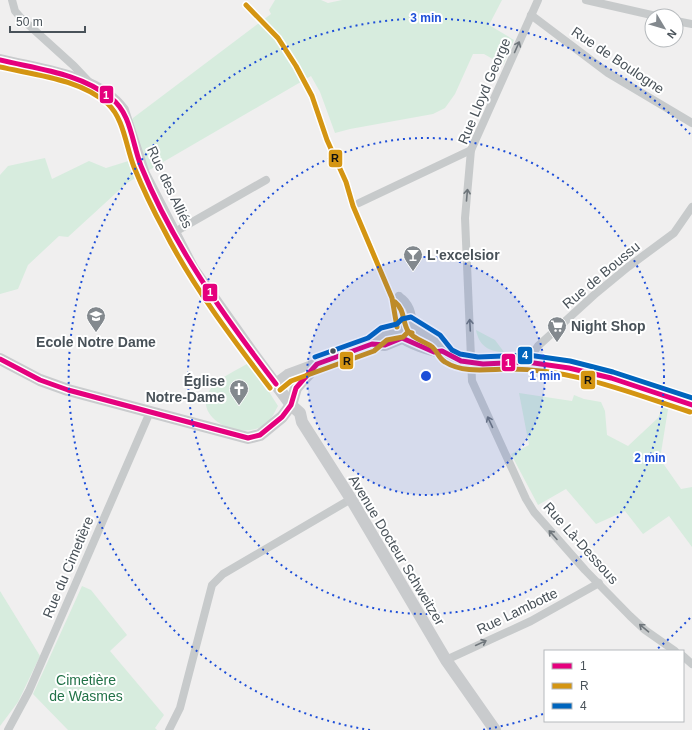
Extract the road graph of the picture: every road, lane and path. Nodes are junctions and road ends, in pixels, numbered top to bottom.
1 (12, 0) edge
2 (538, 0) edge
3 (586, 0) edge
4 (644, 13) edge
5 (531, 15) junction
6 (0, 60) edge
7 (92, 85) junction
8 (692, 123) edge
9 (471, 150) junction
10 (266, 180) dead end
11 (360, 203) dead end
12 (692, 207) edge
13 (174, 233) junction
14 (0, 359) edge
15 (527, 362) junction
16 (317, 364) junction
17 (472, 364) junction
18 (276, 384) junction
19 (692, 406) edge
20 (288, 408) junction
21 (150, 412) junction
22 (351, 499) junction
23 (599, 584) junction
24 (674, 650) edge
25 (446, 660) junction
26 (8, 730) edge
27 (168, 730) edge
28 (495, 730) edge

1 - 7 street
2 - 5 street, Rue Lloyd George
3 - 4 street
5 - 8 street, Rue de Boulogne
9 -> 5 street, Rue Lloyd George
6 - 7 street, Rue des Alliés
7 - 13 street, Rue des Alliés
9 - 11 street
17 -> 9 street, Rue Lloyd George
10 - 13 street
12 - 15 street, Rue de Boussu
13 - 18 street, Rue des Alliés
14 - 21 street
15 - 17 street
15 - 19 street
16 - 17 street
16 - 18 street
16 - 20 street
23 -> 17 street, Rue Là-Dessous
18 - 20 street
20 - 21 street
20 - 22 street, Avenue Docteur Schweitzer
21 - 26 street, Rue du Cimetière
22 - 25 street, Avenue Docteur Schweitzer
22 - 27 street
24 -> 23 street, Rue Là-Dessous
25 -> 23 street, Rue Lambotte
25 - 28 street, Avenue Docteur Schweitzer

